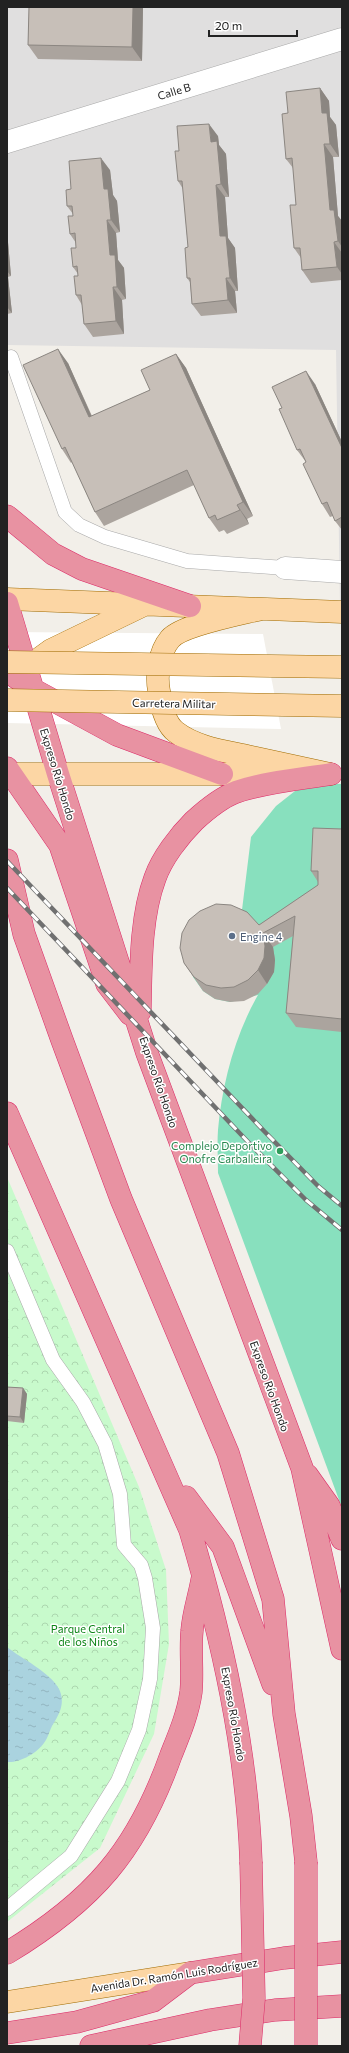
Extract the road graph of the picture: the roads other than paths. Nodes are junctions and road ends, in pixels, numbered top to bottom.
1 (342, 39) edge
2 (7, 142) edge
3 (11, 357) dead end
4 (7, 516) edge
5 (285, 568) joint
6 (342, 572) edge
7 (7, 600) edge
8 (7, 603) edge
9 (147, 604) junction
10 (190, 606) junction
11 (261, 609) junction
12 (342, 612) edge
13 (342, 667) edge
14 (12, 672) edge
15 (34, 690) junction
16 (7, 700) edge
17 (342, 706) edge
18 (9, 772) edge
19 (58, 774) junction
20 (222, 774) junction
21 (337, 774) edge
22 (7, 860) edge
23 (139, 1026) junction
24 (7, 1113) edge
25 (7, 1251) edge
26 (162, 1466) junction
27 (302, 1468) junction
28 (342, 1539) edge
29 (203, 1573) junction
30 (342, 1649) edge
31 (284, 1714) junction
32 (7, 1909) edge
33 (342, 1952) edge
34 (7, 1953) edge
35 (190, 1973) junction
36 (7, 2002) edge
37 (342, 2006) edge
38 (7, 2033) edge
39 (90, 2046) edge
40 (250, 2046) edge
41 (306, 2046) edge

1 - 2 street, Calle B
3 - 5 lane
4 - 10 highway
5 - 6 street
7 - 9 main road
8 - 14 highway, Expreso Río Hondo
9 - 10 main road
9 - 14 main road
10 - 11 main road
11 - 12 main road
11 - 21 main road
13 - 14 main road, bridge
14 - 15 highway, Expreso Río Hondo
15 - 19 highway, Expreso Río Hondo
15 - 20 highway
16 - 17 main road, Carretera Militar, bridge
18 - 19 main road
18 - 23 highway
19 - 20 main road
19 - 23 highway, Expreso Río Hondo
20 - 21 main road
21 - 23 highway
22 - 31 highway
23 - 27 highway, Expreso Río Hondo
24 - 26 highway, Expreso Río Hondo
25 - 32 lane
26 - 29 highway, Expreso Río Hondo
26 - 31 highway
27 - 28 highway
27 - 30 highway, Expreso Río Hondo
29 - 34 highway
29 - 40 highway, Expreso Río Hondo, bridge
31 - 41 highway, bridge
33 - 35 highway, Avenida Dr. Ramón Luis Rodríguez
35 - 36 main road, Avenida Dr. Ramón Luis Rodríguez
35 - 38 highway
37 - 39 highway

